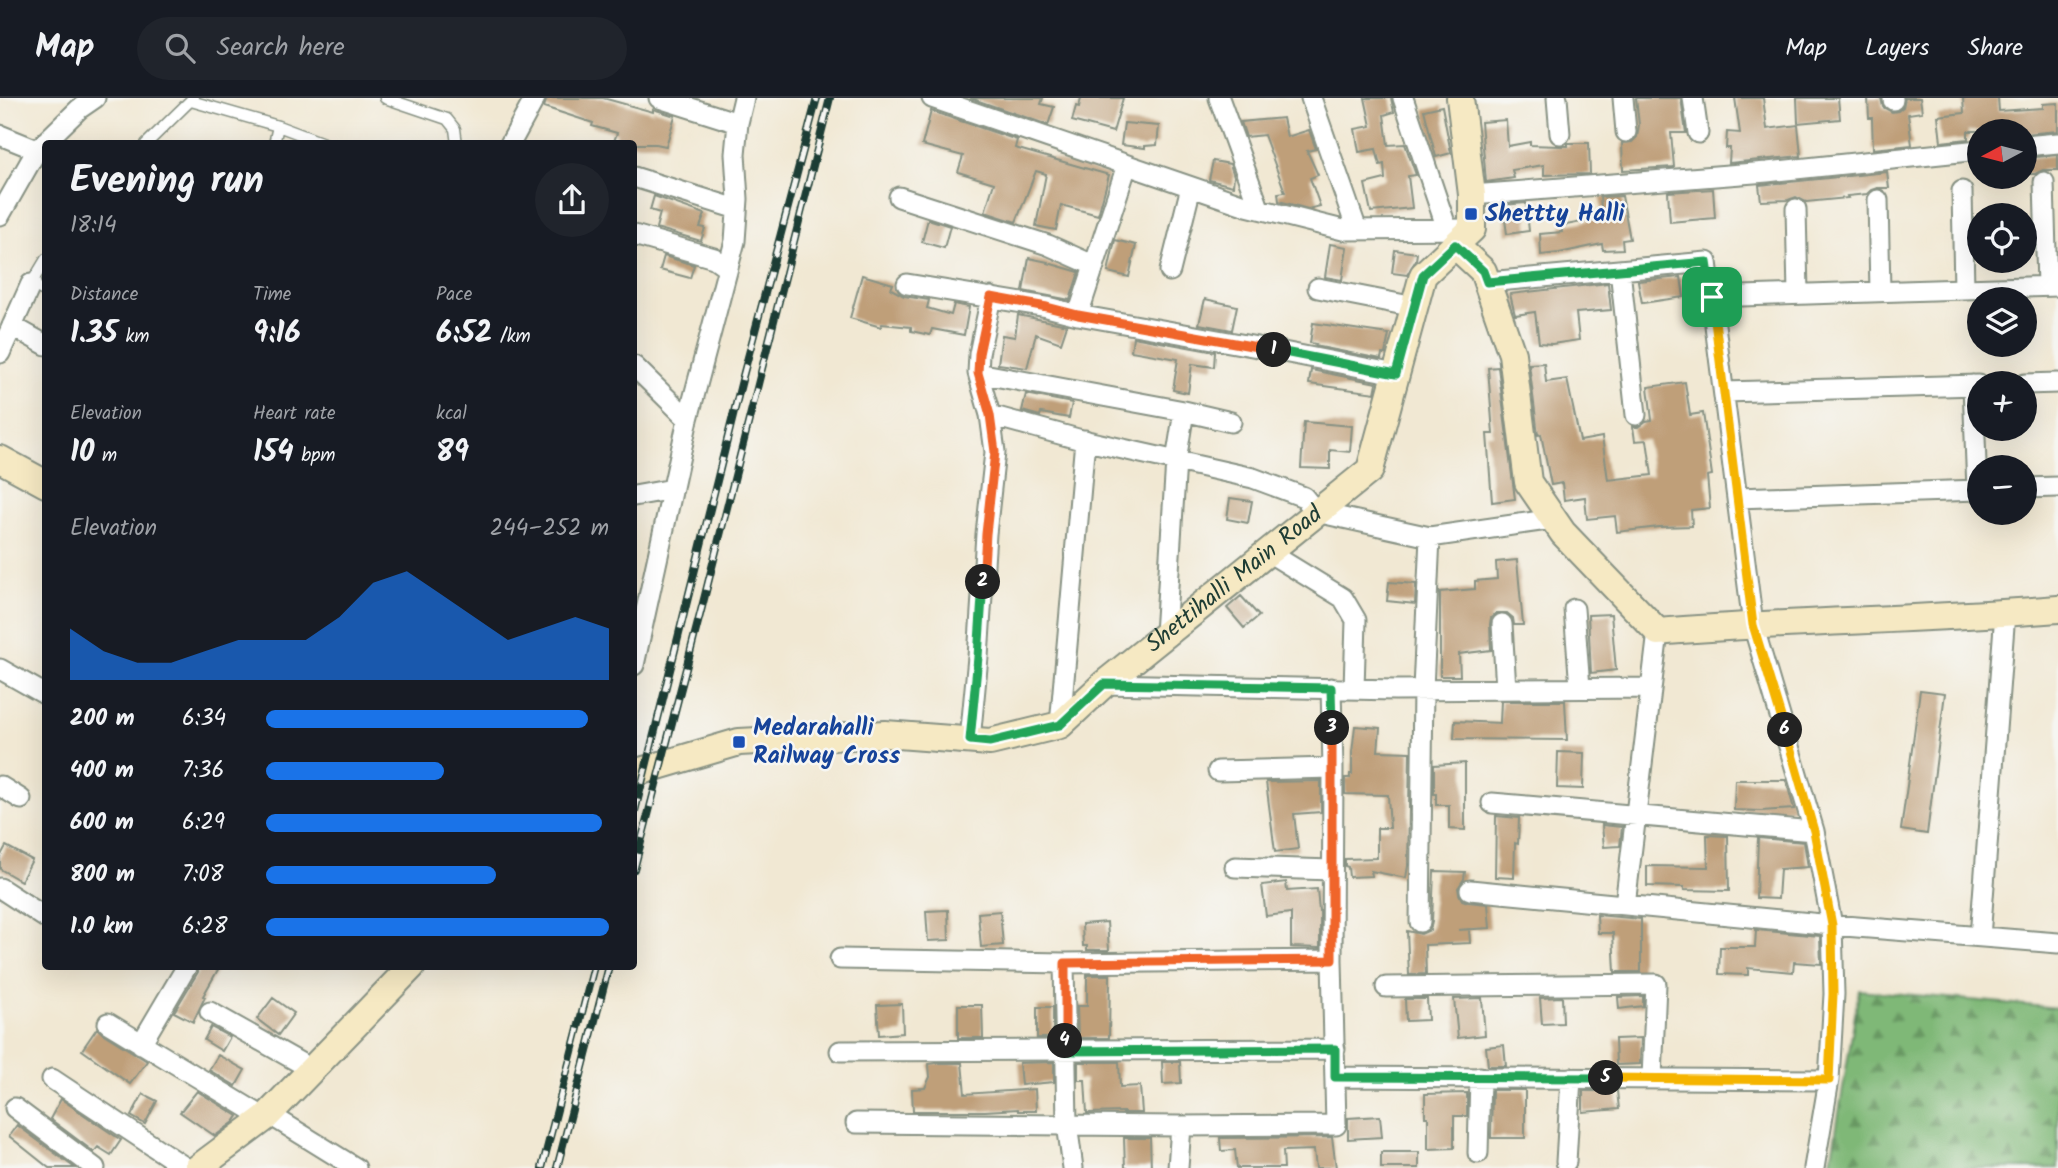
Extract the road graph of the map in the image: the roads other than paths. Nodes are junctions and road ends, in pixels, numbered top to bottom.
1 (95, 98) edge
2 (385, 98) edge
3 (535, 98) edge
4 (659, 98) edge
5 (744, 98) edge
6 (932, 98) edge
7 (1311, 98) edge
8 (1403, 98) edge
9 (1460, 98) edge
10 (1557, 98) edge
11 (1623, 98) edge
12 (1693, 98) edge
13 (1218, 99) edge
14 (192, 100) edge
15 (738, 123) junction
16 (278, 126) junction
17 (1626, 132) dead end
18 (1698, 133) dead end
19 (1560, 134) dead end
20 (0, 135) edge
21 (47, 140) edge
22 (150, 140) edge
23 (275, 140) edge
24 (315, 140) edge
25 (456, 140) edge
26 (515, 140) edge
27 (2058, 143) edge
28 (42, 145) edge
29 (2037, 145) edge
30 (37, 150) junction
31 (1967, 151) edge
32 (1127, 165) junction
33 (637, 178) edge
34 (2044, 183) dead end
35 (1191, 187) junction
36 (1962, 191) dead end
37 (1472, 195) junction
38 (899, 197) dead end
39 (1878, 200) dead end
40 (1259, 208) junction
41 (737, 209) junction
42 (1796, 209) dead end
43 (0, 215) edge
44 (1357, 230) junction
45 (1458, 234) junction
46 (637, 235) edge
47 (1093, 265) junction
48 (728, 268) junction
49 (1620, 270) junction
50 (1170, 271) dead end
51 (1487, 282) junction
52 (907, 284) dead end
53 (2053, 286) edge
54 (38, 288) edge
55 (1318, 288) dead end
56 (1964, 289) junction
57 (1880, 291) junction
58 (1798, 294) junction
59 (991, 297) junction
60 (1712, 297) junction
61 (1415, 307) junction
62 (1078, 315) junction
63 (12, 326) junction
64 (42, 343) edge
65 (0, 353) edge
66 (637, 369) edge
67 (978, 373) junction
68 (1396, 374) junction
69 (2058, 383) edge
70 (2037, 384) edge
71 (1967, 385) edge
72 (1724, 392) junction
73 (1184, 411) junction
74 (990, 415) junction
75 (1636, 415) dead end
76 (688, 419) junction
77 (1231, 422) dead end
78 (1085, 440) junction
79 (0, 459) edge
80 (1176, 461) junction
81 (42, 482) edge
82 (2058, 487) edge
83 (2037, 488) edge
84 (673, 489) junction
85 (1967, 490) edge
86 (637, 495) edge
87 (1737, 498) junction
88 (1316, 512) junction
89 (1554, 519) junction
90 (1430, 537) junction
91 (1268, 552) junction
92 (1574, 609) dead end
93 (2058, 609) edge
94 (2005, 613) junction
95 (1502, 624) dead end
96 (1753, 625) junction
97 (1658, 632) junction
98 (1165, 634) junction
99 (637, 651) edge
100 (0, 669) edge
101 (1104, 684) junction
102 (1331, 688) junction
103 (1580, 688) junction
104 (1650, 688) junction
105 (1354, 689) junction
106 (1506, 689) junction
107 (1423, 690) junction
108 (42, 693) edge
109 (1060, 725) junction
110 (970, 740) junction
111 (1333, 768) junction
112 (1218, 771) dead end
113 (637, 772) edge
114 (0, 786) edge
115 (21, 799) dead end
116 (1492, 803) dead end
117 (1635, 817) junction
118 (1814, 831) junction
119 (1235, 867) dead end
120 (1332, 870) junction
121 (0, 888) edge
122 (1470, 890) dead end
123 (1625, 905) junction
124 (42, 915) edge
125 (1420, 922) dead end
126 (1832, 925) junction
127 (1980, 937) junction
128 (2058, 943) edge
129 (840, 959) dead end
130 (1332, 960) junction
131 (1065, 963) junction
132 (185, 970) edge
133 (408, 970) edge
134 (1386, 987) dead end
135 (210, 1012) dead end
136 (108, 1023) dead end
137 (141, 1044) junction
138 (1335, 1049) junction
139 (840, 1051) dead end
140 (1065, 1051) junction
141 (311, 1069) junction
142 (1335, 1077) junction
143 (1480, 1077) junction
144 (1571, 1077) junction
145 (1652, 1078) junction
146 (52, 1079) dead end
147 (1829, 1080) junction
148 (15, 1108) dead end
149 (266, 1116) junction
150 (856, 1123) dead end
151 (1067, 1124) junction
152 (1181, 1126) junction
153 (1478, 1153) dead end
154 (1566, 1163) dead end
155 (212, 1164) edge
156 (95, 1168) edge
157 (186, 1168) edge
158 (356, 1168) edge
159 (1073, 1168) edge
160 (1178, 1168) edge
161 (1814, 1168) edge

1 - 21 street
2 - 25 lane
3 - 26 street
4 - 15 street
5 - 15 street
6 - 32 street
7 - 44 street
8 - 45 street
9 - 37 street
10 - 19 street
11 - 17 street
12 - 18 street
13 - 40 street
14 - 16 lane
14 - 22 lane
15 - 41 street
16 - 23 lane
16 - 24 lane
20 - 30 street
27 - 29 street
28 - 30 street
30 - 43 street
31 - 37 street
32 - 35 street
32 - 47 street
33 - 41 street
34 - 53 street
35 - 40 street
35 - 50 street
36 - 56 street
37 - 45 street
38 - 47 street
39 - 57 street
40 - 44 street
41 - 48 street
42 - 58 street
44 - 45 street
45 - 51 street
45 - 61 street, Shettihalli Main Road
46 - 48 street
47 - 62 street
48 - 76 street
49 - 51 street
49 - 60 street
49 - 75 street
51 - 89 street
52 - 59 street
53 - 56 street
54 - 63 street
55 - 61 street
56 - 57 street
57 - 58 street
58 - 60 street
59 - 62 street
59 - 67 street
60 - 72 street
61 - 68 street, Shettihalli Main Road
62 - 68 street
63 - 64 street
63 - 65 street
66 - 76 street
67 - 73 street
67 - 74 street
68 - 88 street, Shettihalli Main Road
69 - 70 street
71 - 72 street
72 - 87 street
73 - 77 street
73 - 80 street
74 - 78 street
74 - 110 street
76 - 84 street
78 - 80 street
78 - 109 street
79 - 81 street
80 - 88 street
80 - 98 street
82 - 83 street
84 - 86 street
84 - 99 street
85 - 87 street
87 - 96 street
88 - 90 street
88 - 91 street, Shettihalli Main Road
89 - 90 street
89 - 97 street
90 - 107 street
91 - 98 street, Shettihalli Main Road
91 - 105 street
92 - 103 street
93 - 94 street
94 - 96 street
94 - 127 street
95 - 106 street
96 - 97 street
96 - 118 street
97 - 104 street
98 - 101 street, Shettihalli Main Road
100 - 108 street
101 - 102 street
101 - 109 street, Shettihalli Main Road
102 - 105 street
102 - 111 street
103 - 104 street
103 - 106 street
104 - 117 street
105 - 107 street
106 - 107 street
107 - 125 street
109 - 110 street, Shettihalli Main Road
110 - 113 street, Shettihalli Main Road
111 - 112 street
111 - 120 street
114 - 115 street
116 - 117 street
117 - 118 street
117 - 123 street
118 - 126 street
119 - 120 street
120 - 130 street
121 - 124 street
122 - 123 street
123 - 126 street
126 - 127 street
126 - 147 street
127 - 128 street
129 - 131 street
130 - 131 street
130 - 138 street
131 - 140 street
132 - 137 street
133 - 141 street
134 - 145 street
135 - 141 street
136 - 137 street
137 - 149 street
138 - 140 street
138 - 142 street
139 - 140 street
140 - 151 street
141 - 149 street
142 - 143 street
142 - 152 street
143 - 144 street
143 - 153 street
144 - 145 street
144 - 154 street
145 - 147 street
146 - 157 street
147 - 161 street
148 - 156 street
149 - 155 street
149 - 158 street
150 - 151 street
151 - 152 street
151 - 159 street
152 - 160 street

